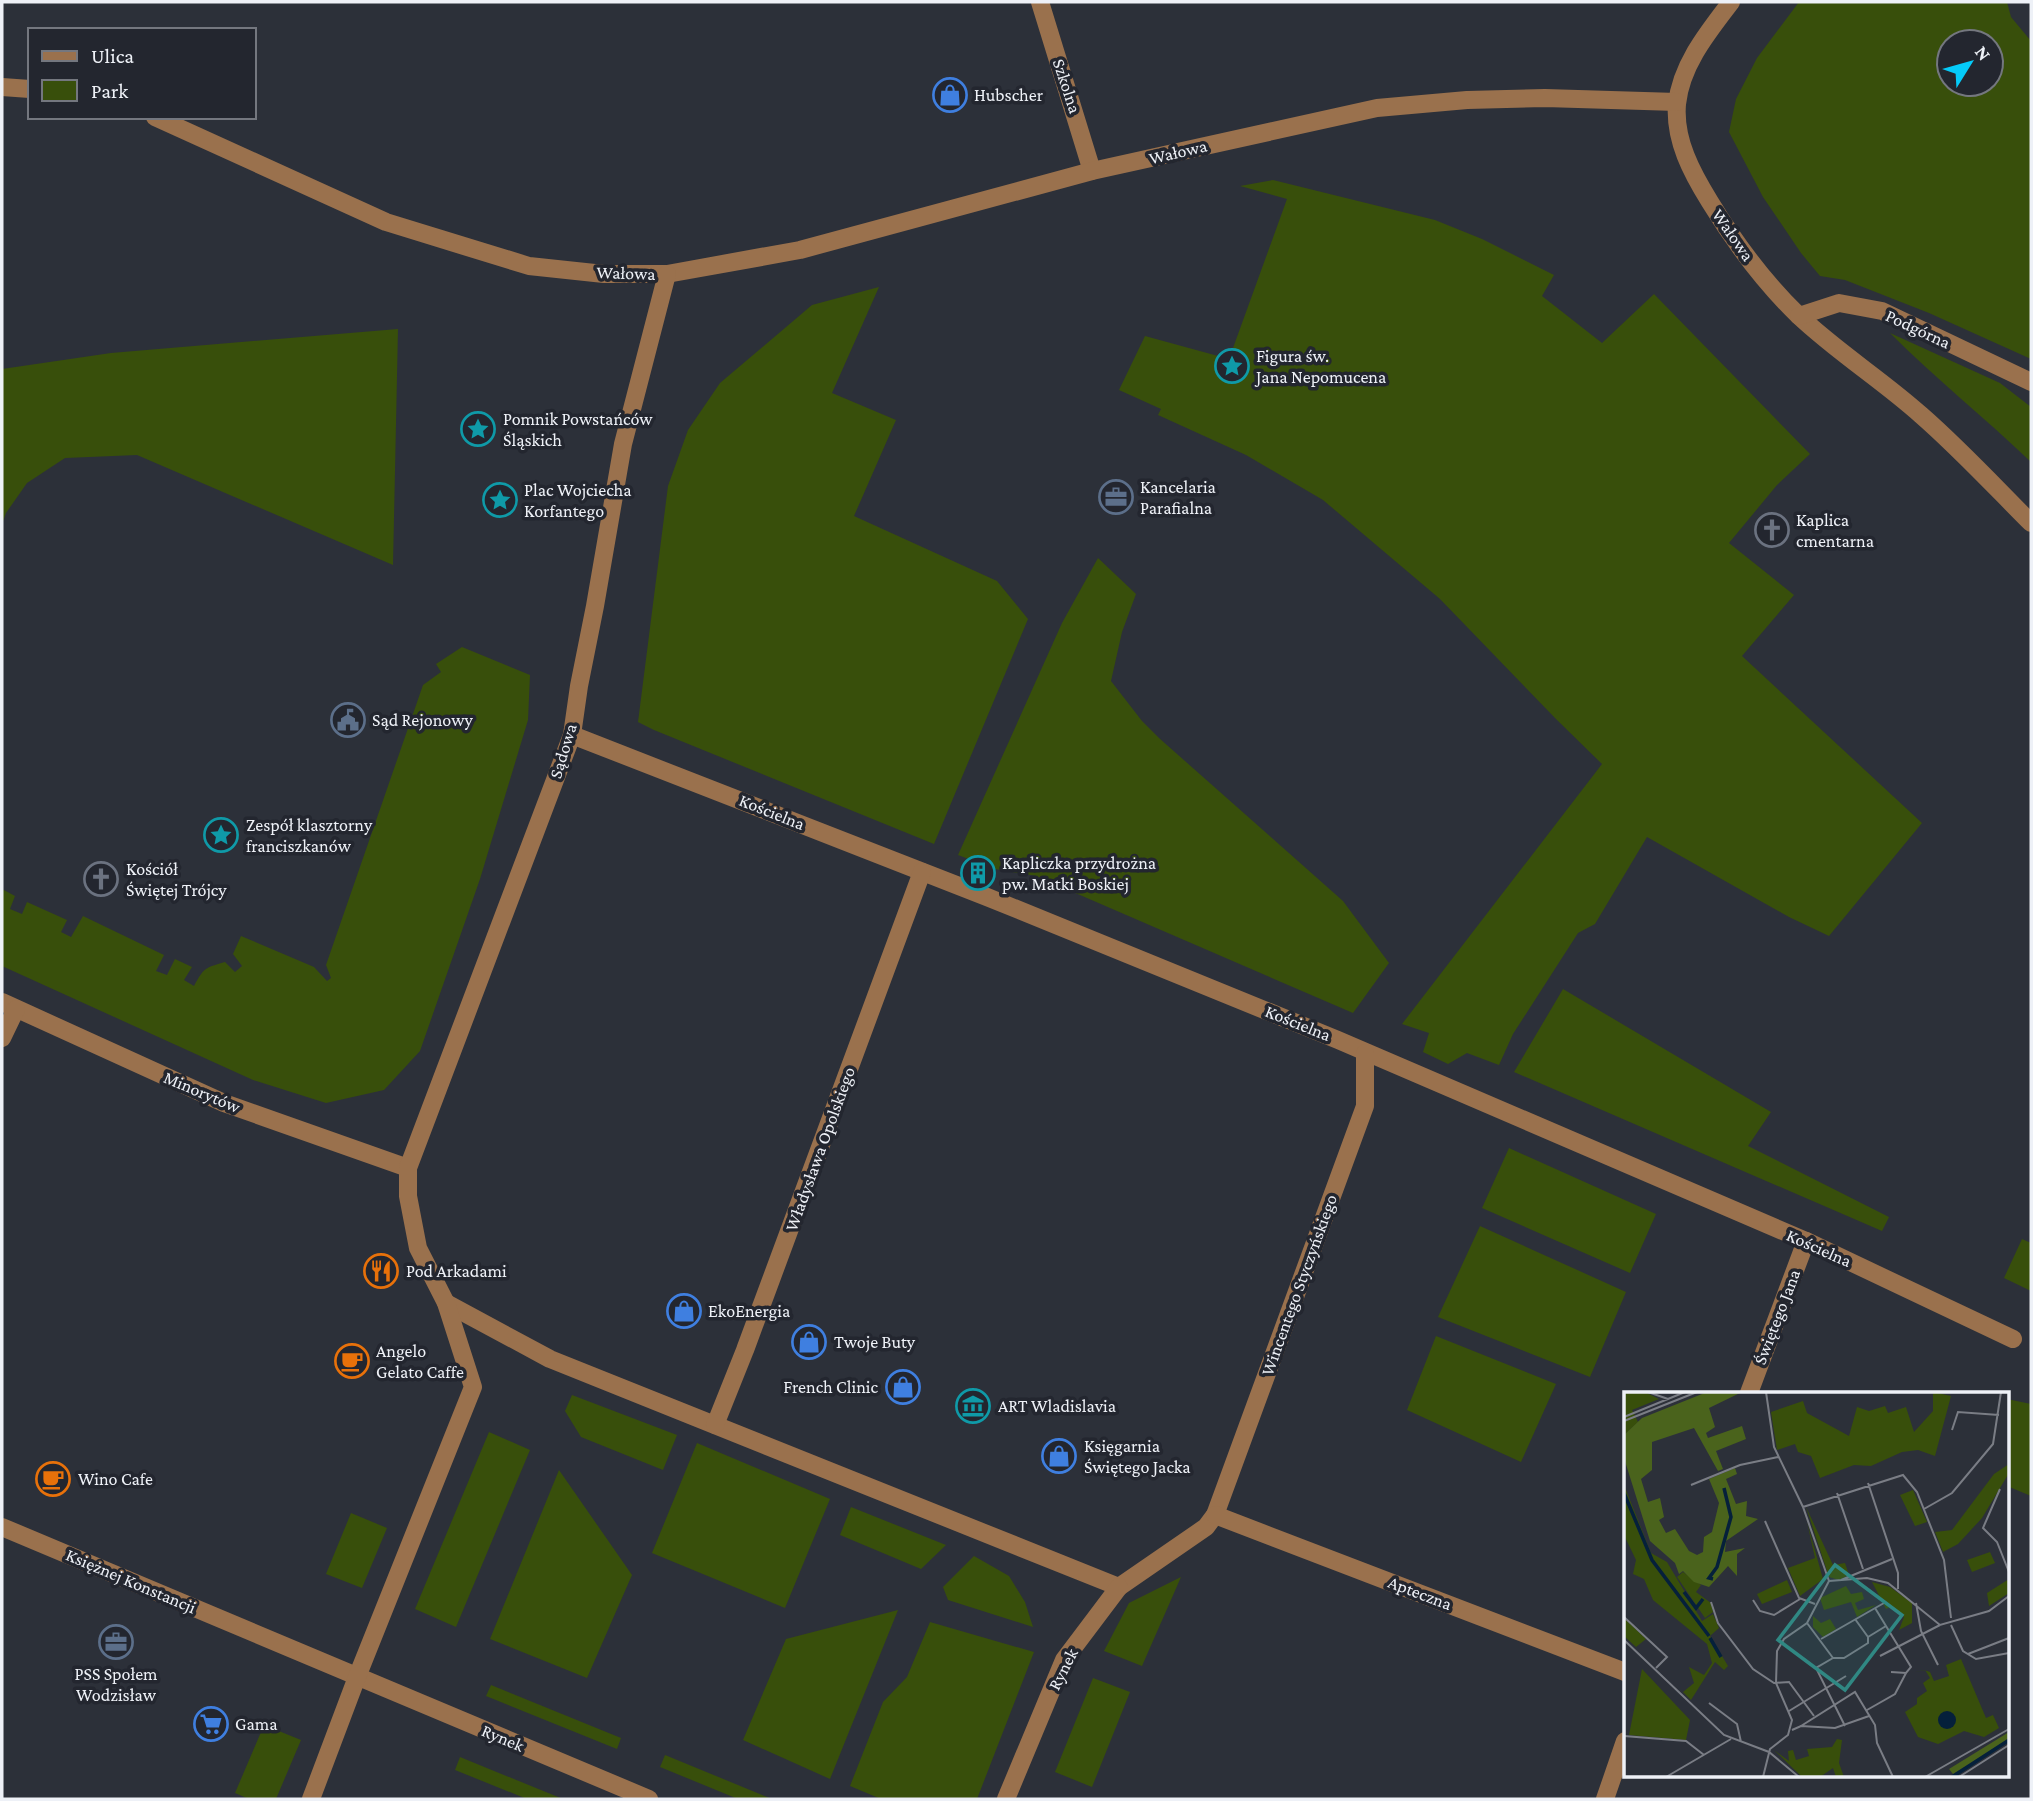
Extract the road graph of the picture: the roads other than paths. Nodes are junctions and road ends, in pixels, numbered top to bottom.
1 (1040, 2) edge
2 (1731, 2) edge
3 (2, 87) edge
4 (28, 89) edge
5 (1677, 102) junction
6 (159, 119) edge
7 (1092, 171) junction
8 (667, 274) junction
9 (1799, 316) junction
10 (2031, 382) edge
11 (2031, 523) edge
12 (572, 735) junction
13 (922, 872) junction
14 (9, 1006) edge
15 (2, 1038) edge
16 (1365, 1052) junction
17 (408, 1168) junction
18 (1806, 1241) junction
19 (446, 1303) junction
20 (2012, 1339) dead end
21 (1749, 1392) edge
22 (715, 1425) junction
23 (1215, 1515) junction
24 (2, 1527) edge
25 (1119, 1587) junction
26 (260, 1635) joint
27 (1624, 1672) edge
28 (357, 1677) junction
29 (1624, 1744) edge
30 (311, 1799) edge
31 (649, 1799) edge
32 (1006, 1799) edge
33 (1605, 1799) edge

1 - 7 street, Szkolna
2 - 5 street
3 - 4 street
5 - 7 street, Wałowa
5 - 9 street, Wałowa
6 - 8 street, Wałowa
7 - 8 street, Wałowa
8 - 12 street, Sądowa
9 - 10 street, Podgórna
9 - 11 street, Wałowa
12 - 13 street, Kościelna
12 - 17 street, Sądowa
13 - 16 street, Kościelna
13 - 22 street, Władysława Opolskiego
14 - 15 street
14 - 17 street, Minorytów
16 - 18 street, Kościelna
16 - 23 street, Wincentego Styczyńskiego
17 - 19 street
18 - 20 street, Kościelna
18 - 21 street, Świętego Jana
19 - 22 street
19 - 28 street
22 - 25 street
23 - 25 street, Rynek
23 - 27 street, Apteczna
24 - 26 street, Księżnej Konstancji
25 - 32 street, Rynek
26 - 28 street, Rynek
28 - 30 street
28 - 31 street, Rynek
29 - 33 street

